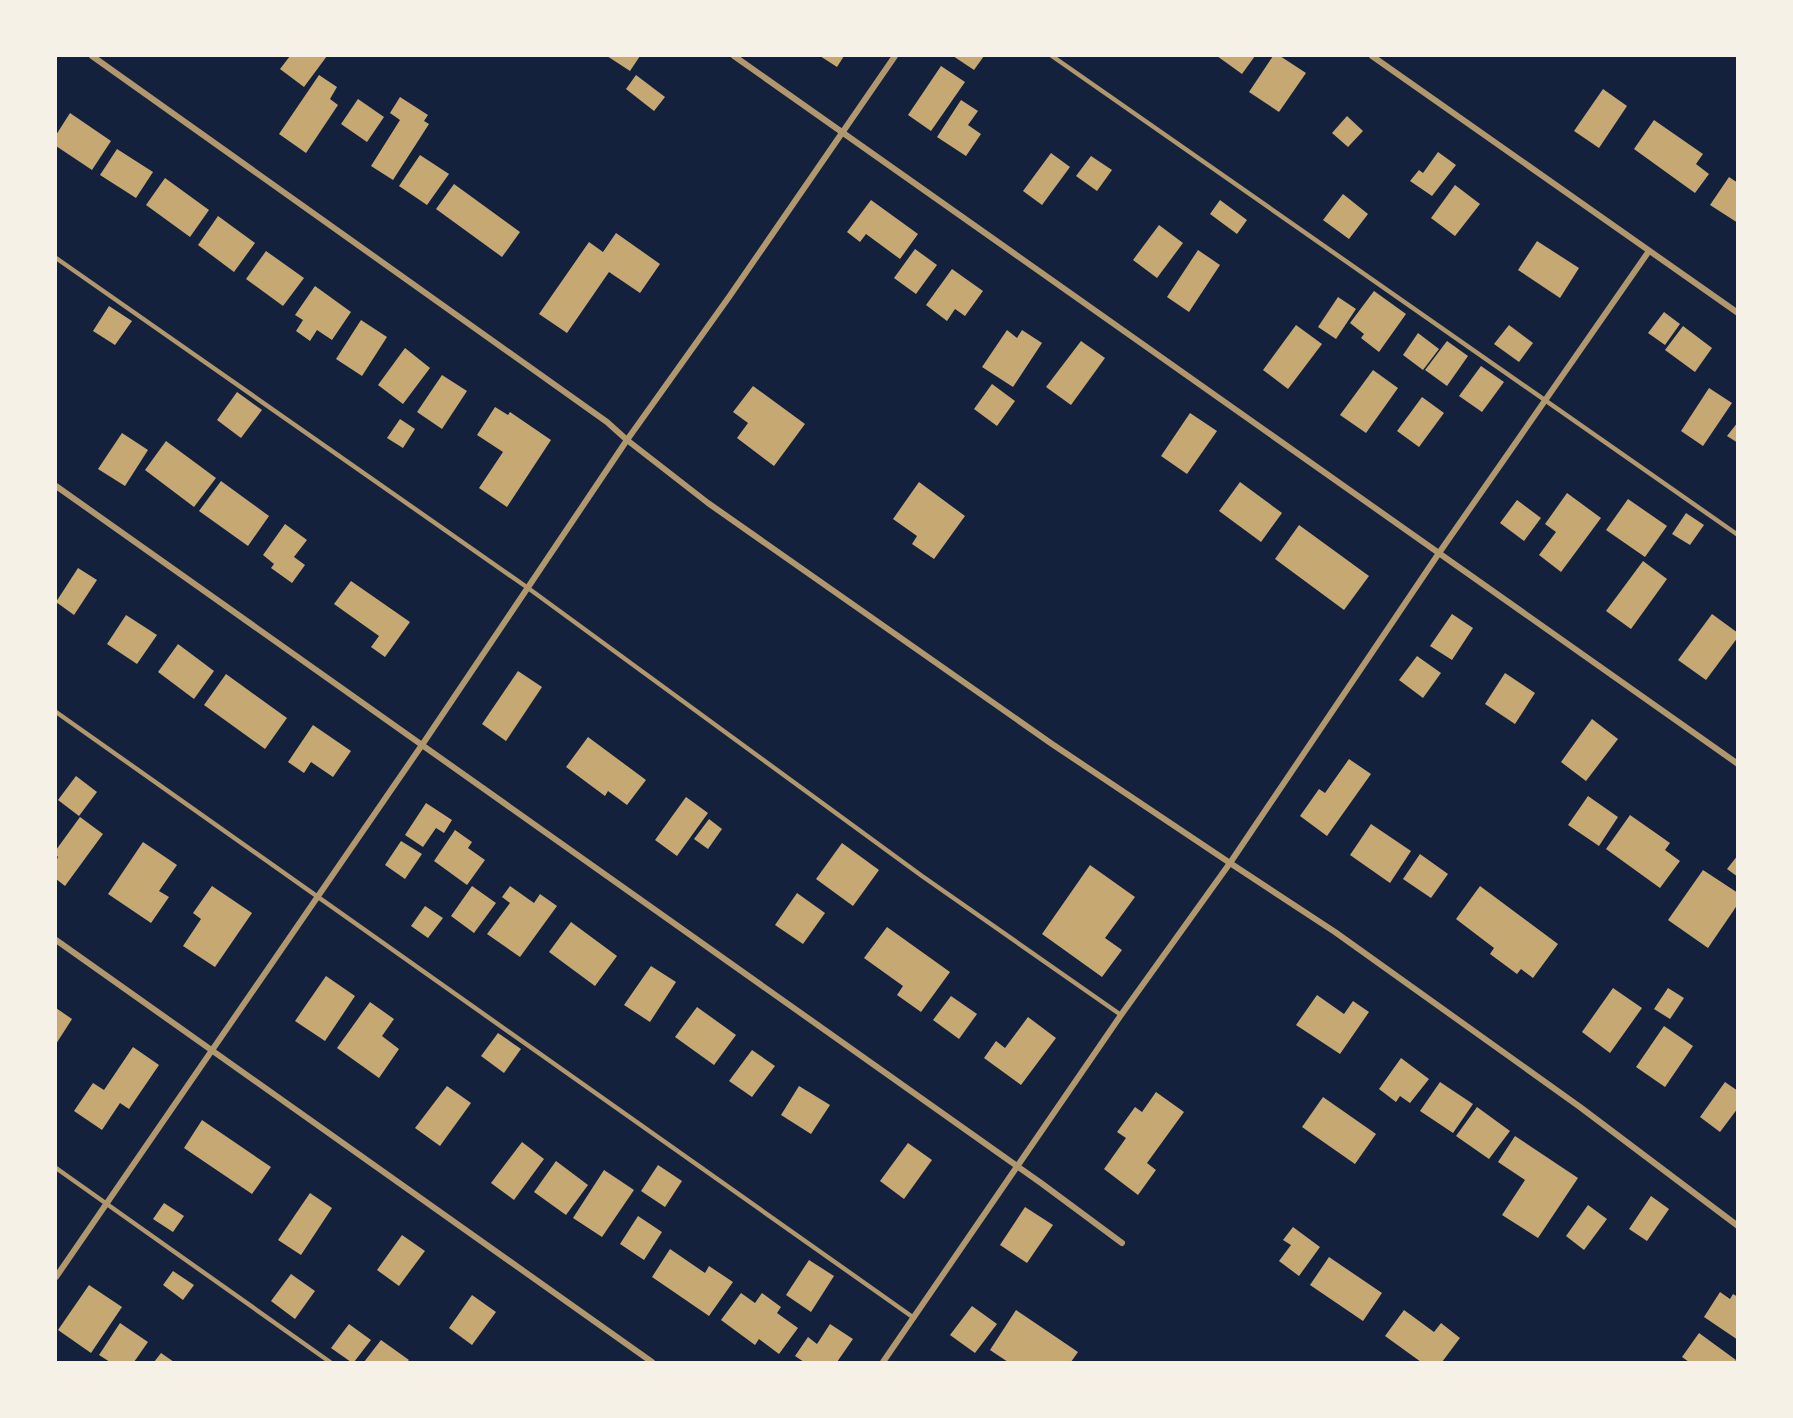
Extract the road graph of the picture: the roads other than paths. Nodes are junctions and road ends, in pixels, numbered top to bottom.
1 (92, 56) edge
2 (734, 56) edge
3 (895, 56) edge
4 (1052, 56) edge
5 (1372, 56) edge
6 (842, 132) junction
7 (1649, 250) junction
8 (56, 258) edge
9 (1737, 313) edge
10 (1546, 399) junction
11 (627, 440) junction
12 (56, 486) edge
13 (1737, 535) edge
14 (1438, 553) junction
15 (528, 588) junction
16 (56, 712) edge
17 (422, 745) junction
18 (1737, 764) edge
19 (1230, 863) junction
20 (318, 896) junction
21 (56, 940) edge
22 (1121, 1015) junction
23 (211, 1050) junction
24 (1017, 1167) junction
25 (56, 1168) edge
26 (106, 1204) junction
27 (1737, 1226) edge
28 (1122, 1243) dead end
29 (56, 1277) edge
30 (914, 1317) junction
31 (330, 1362) edge
32 (652, 1362) edge
33 (883, 1362) edge

1 - 11 street
2 - 6 street
3 - 6 street
4 - 10 lane
5 - 7 street
6 - 11 street
6 - 14 street
7 - 9 street
7 - 10 street
8 - 15 lane
10 - 13 lane
10 - 14 street
11 - 15 street
11 - 19 street
12 - 17 street
14 - 18 street
14 - 19 street
15 - 17 street
15 - 22 lane
16 - 20 lane
17 - 20 street
17 - 24 street
19 - 22 street
19 - 27 street
20 - 23 street
20 - 30 lane
21 - 23 street
22 - 24 street
23 - 26 street
23 - 32 street
24 - 28 street
24 - 30 street
25 - 26 lane
26 - 29 street
26 - 31 lane
30 - 33 street

